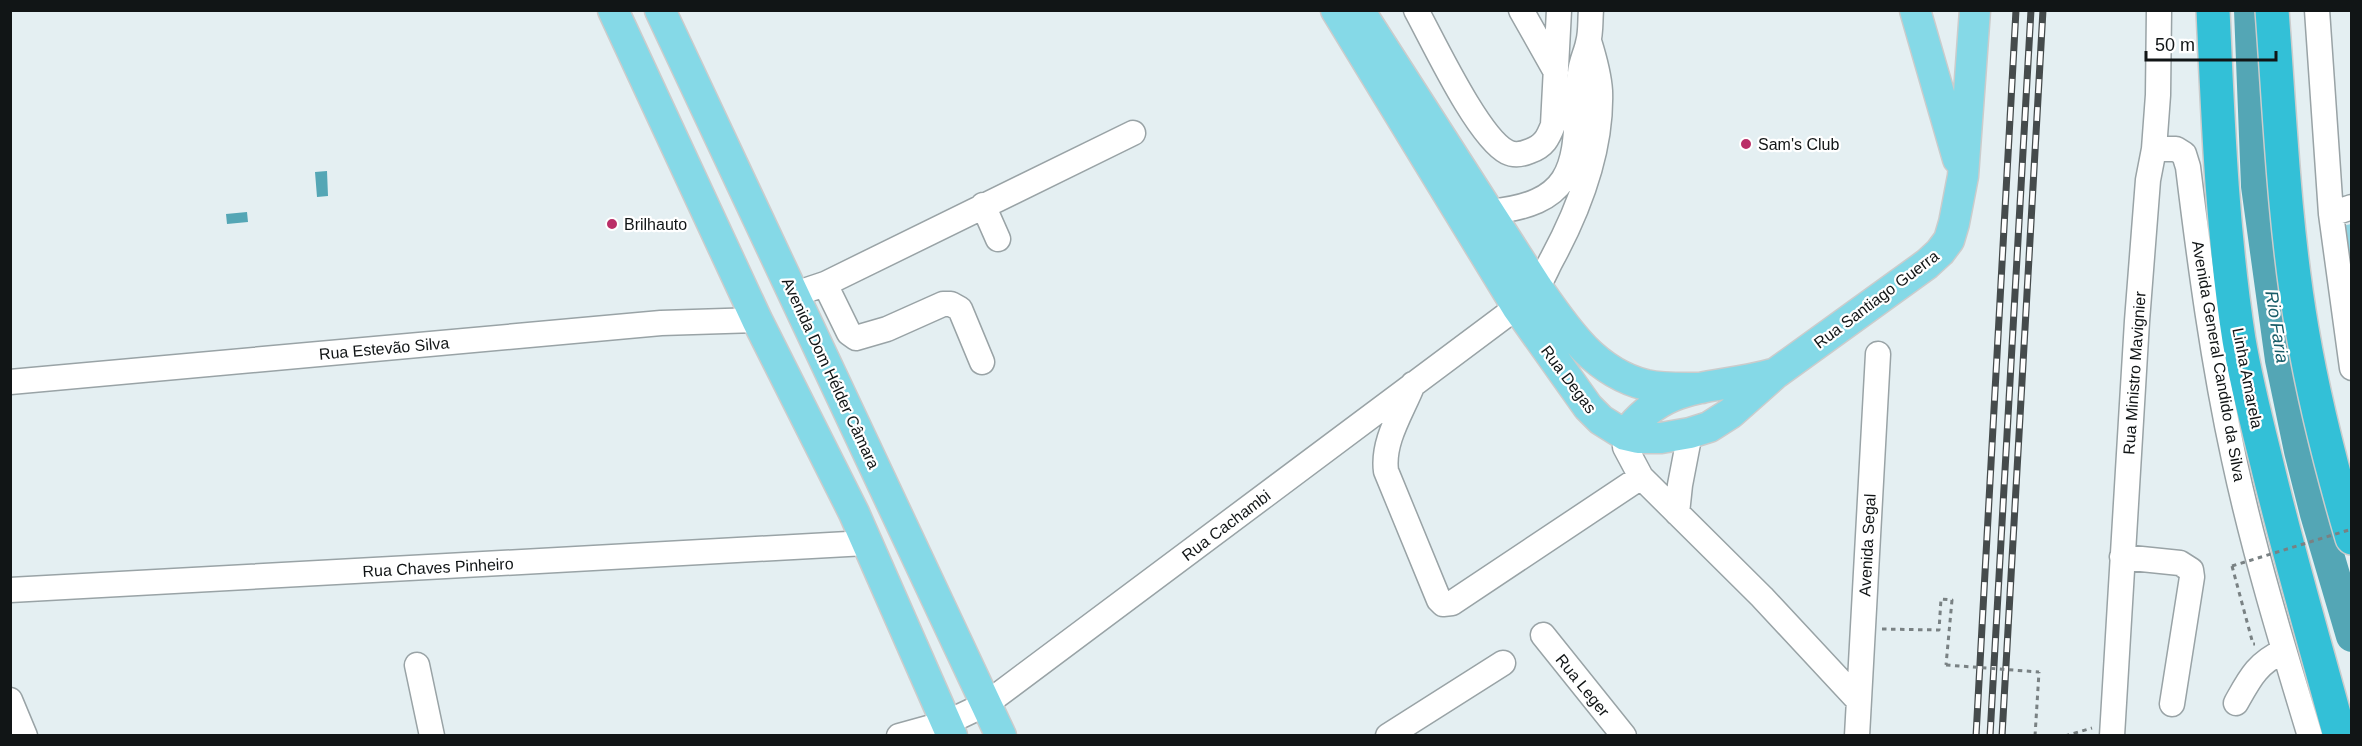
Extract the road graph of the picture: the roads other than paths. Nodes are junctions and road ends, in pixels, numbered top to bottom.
1 (613, 10) edge
2 (660, 10) edge
3 (1336, 10) edge
4 (1416, 10) edge
5 (1521, 10) edge
6 (1559, 10) edge
7 (1591, 10) edge
8 (1915, 10) edge
9 (1975, 10) edge
10 (2159, 10) edge
11 (2212, 10) edge
12 (2272, 10) edge
13 (2317, 10) edge
14 (1368, 15) edge
15 (1589, 41) junction
16 (1556, 72) junction
17 (1133, 134) dead end
18 (2154, 149) junction
19 (1963, 176) junction
20 (983, 205) junction
21 (2341, 211) edge
22 (1488, 212) junction
23 (998, 239) dead end
24 (825, 284) junction
25 (795, 294) junction
26 (1527, 297) junction
27 (757, 320) junction
28 (847, 329) junction
29 (815, 344) junction
30 (1878, 354) dead end
31 (982, 362) dead end
32 (2352, 368) edge
33 (1776, 373) junction
34 (10, 382) edge
35 (1413, 384) junction
36 (1702, 388) junction
37 (1690, 433) junction
38 (1624, 435) junction
39 (1641, 477) junction
40 (1677, 513) junction
41 (2352, 538) edge
42 (866, 543) junction
43 (2122, 557) junction
44 (917, 561) junction
45 (10, 590) edge
46 (1543, 635) dead end
47 (2273, 647) junction
48 (1503, 663) dead end
49 (417, 664) dead end
50 (1857, 699) junction
51 (10, 700) edge
52 (2236, 703) dead end
53 (986, 704) junction
54 (2172, 704) dead end
55 (949, 729) edge
56 (2112, 729) edge
57 (25, 735) edge
58 (432, 735) edge
59 (899, 735) edge
60 (1001, 735) edge
61 (1388, 735) edge
62 (1624, 735) edge
63 (1857, 735) edge
64 (2310, 735) edge
65 (2340, 735) edge

1 - 27 main road
2 - 25 main road, Avenida Dom Hélder Câmara
3 - 26 main road, Rua Degas
4 - 16 street
5 - 16 street
6 - 16 street
7 - 15 street
8 - 19 main road, Rua Santiago Guerra
9 - 19 main road, Rua Santiago Guerra
10 - 18 street, Rua Ministro Mavignier
11 - 65 highway, Linha Amarela
12 - 41 highway
13 - 21 street
14 - 22 main road, Rua Degas
15 - 22 street
15 - 26 street
17 - 20 street
18 - 43 street, Rua Ministro Mavignier
18 - 47 street, Avenida General Candido da Silva
19 - 33 main road, Rua Santiago Guerra
20 - 23 street
20 - 24 street
21 - 32 street
22 - 26 main road, Rua Degas
24 - 25 street
24 - 28 street
25 - 29 main road, Avenida Dom Hélder Câmara
26 - 35 street, Rua Cachambi
26 - 36 main road
26 - 38 main road, Rua Degas
27 - 34 street, Rua Estevão Silva
27 - 42 main road
28 - 29 street
28 - 31 street
29 - 44 main road, Avenida Dom Hélder Câmara
30 - 50 street, Avenida Segal
33 - 36 main road, Rua Santiago Guerra
33 - 37 main road, Rua Santiago Guerra
35 - 39 street
35 - 53 street, Rua Cachambi
36 - 38 main road
37 - 38 main road, Rua Santiago Guerra
37 - 40 street
38 - 39 street
39 - 40 street
40 - 50 street
42 - 44 main road
42 - 45 street, Rua Chaves Pinheiro
42 - 55 main road
43 - 54 street
43 - 56 street, Rua Ministro Mavignier
44 - 53 main road, Avenida Dom Hélder Câmara
46 - 62 street, Rua Leger
47 - 52 street
47 - 64 street, Avenida General Candido da Silva
48 - 61 street
49 - 58 street
50 - 63 street, Avenida Segal
51 - 57 street
53 - 55 street, Rua Cachambi
53 - 60 main road, Avenida Dom Hélder Câmara
55 - 59 street, Rua Cachambi

